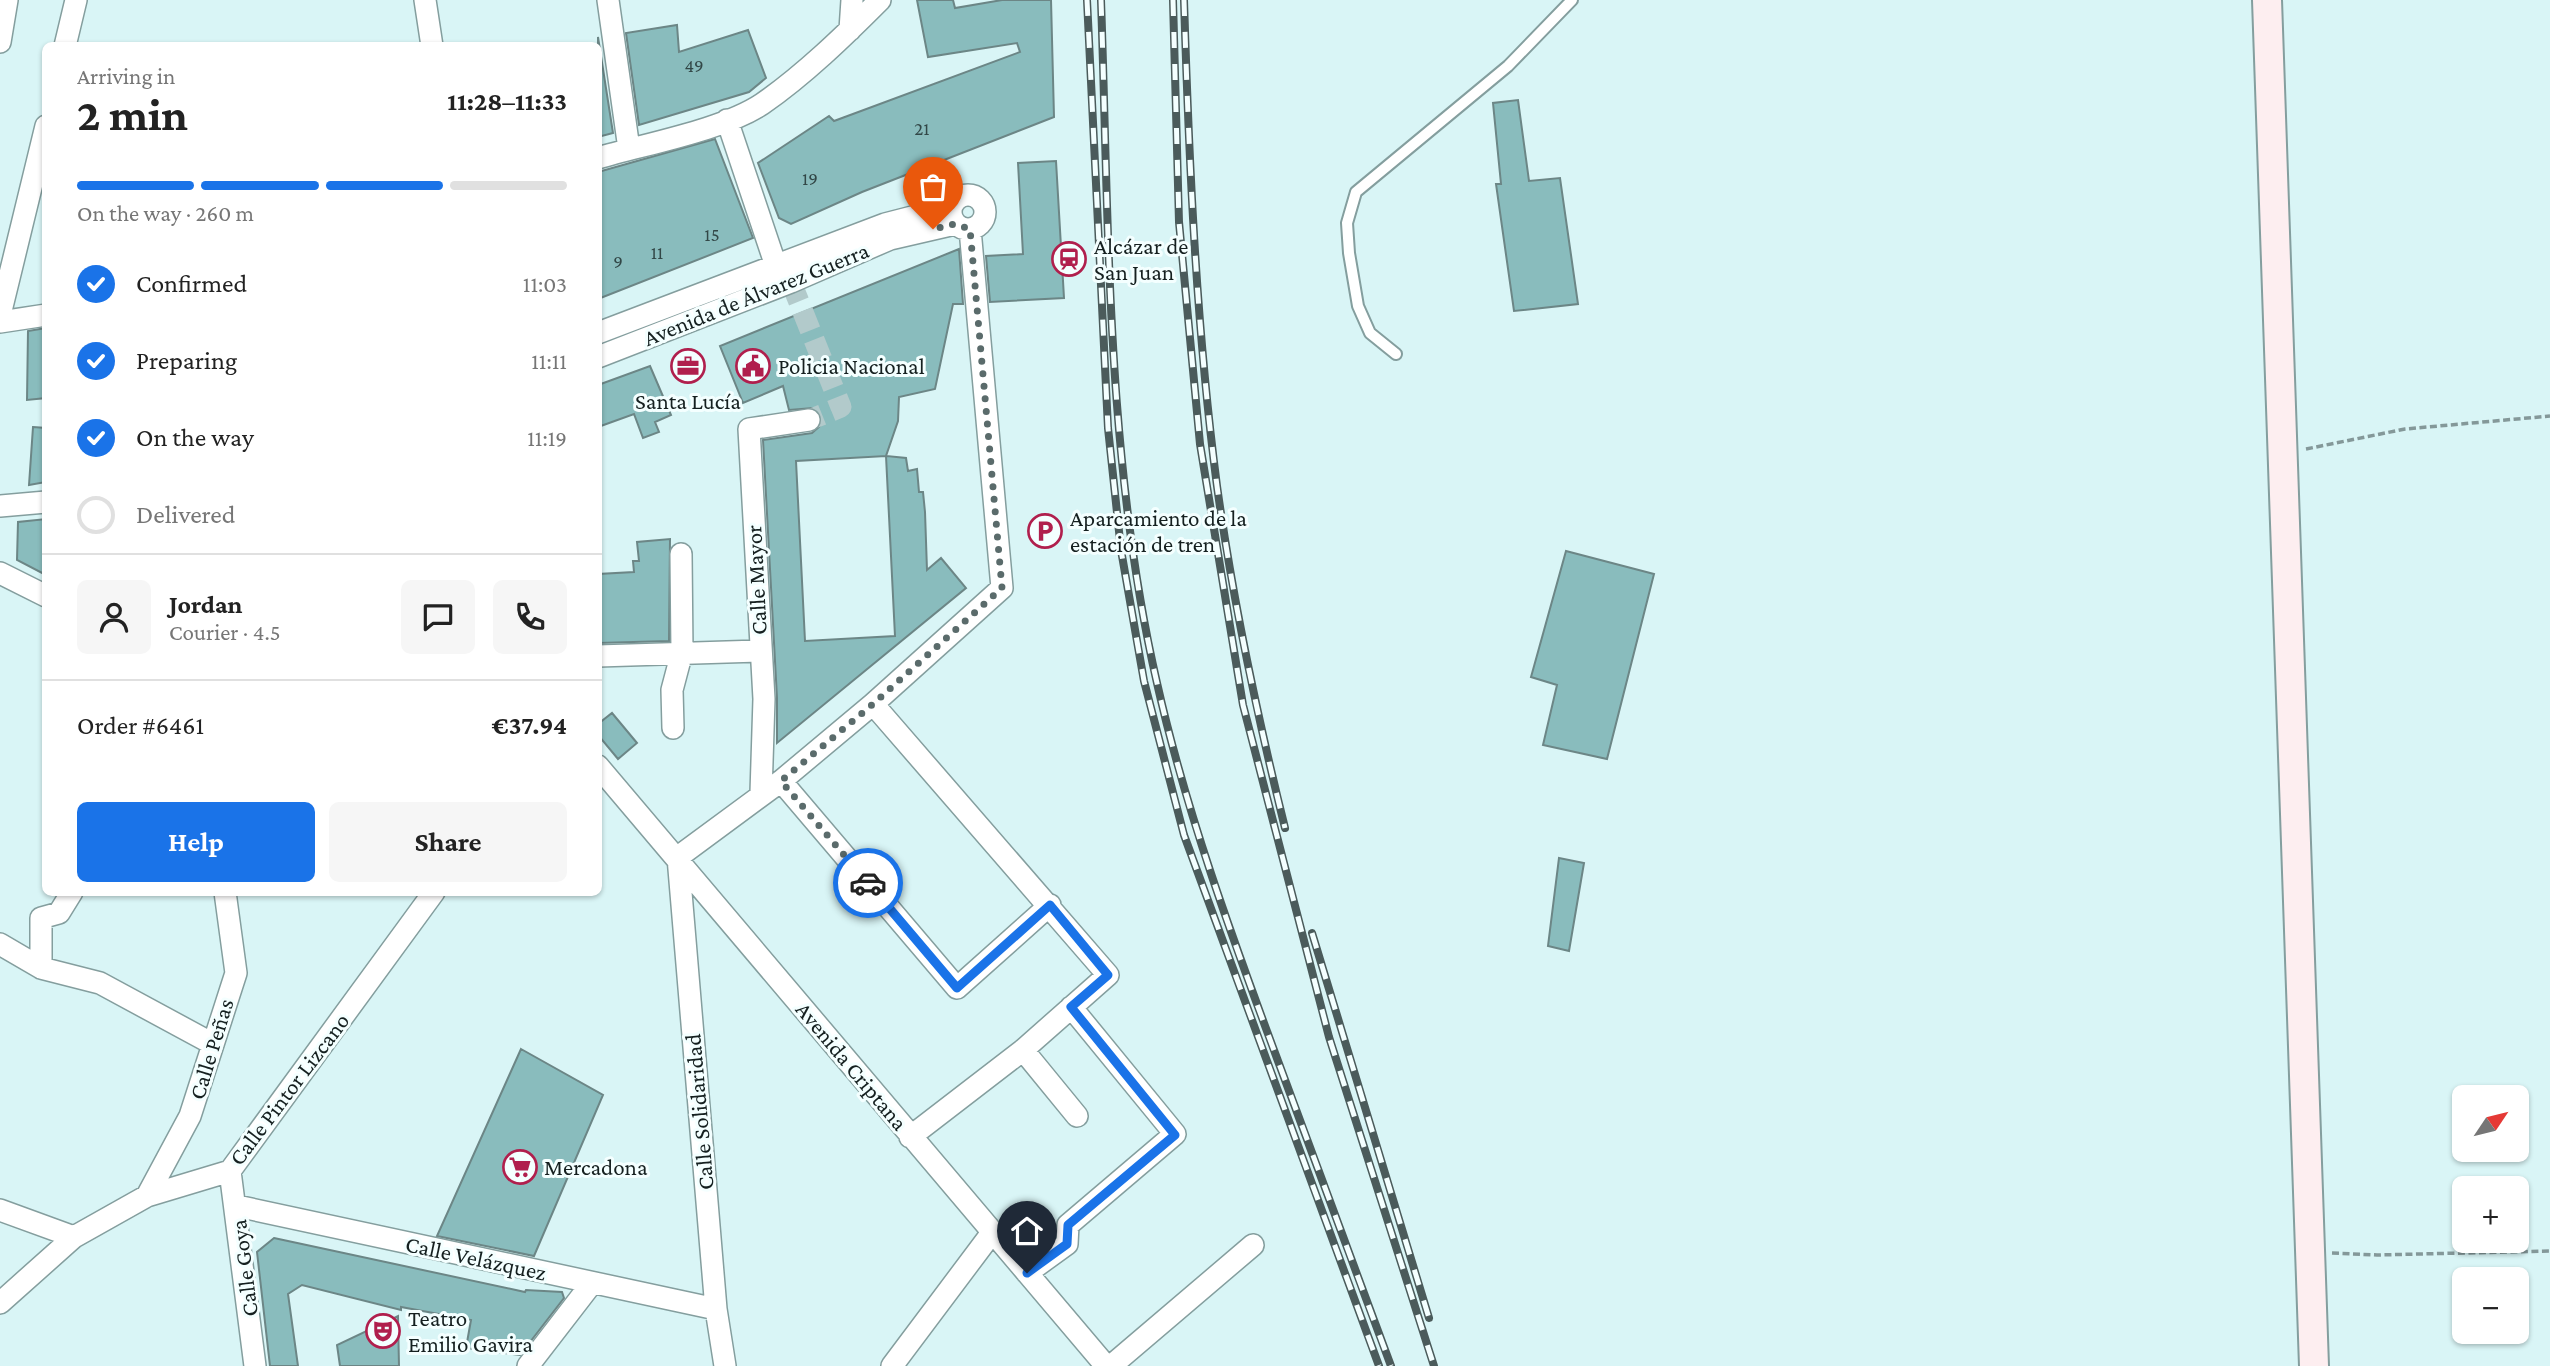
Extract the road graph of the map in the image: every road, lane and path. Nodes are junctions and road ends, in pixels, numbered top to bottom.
1 (7, 0) edge
2 (76, 0) edge
3 (425, 0) edge
4 (608, 0) edge
5 (852, 0) edge
6 (880, 0) edge
7 (1572, 0) edge
8 (2267, 0) edge
9 (849, 30) junction
10 (0, 42) edge
11 (66, 42) edge
12 (431, 42) edge
13 (727, 120) junction
14 (42, 142) edge
15 (629, 149) junction
16 (602, 157) edge
17 (959, 220) junction
18 (775, 263) junction
19 (791, 282) junction
20 (0, 315) edge
21 (42, 316) edge
22 (0, 322) edge
23 (602, 331) edge
24 (1396, 354) dead end
25 (602, 355) edge
26 (2550, 416) edge
27 (809, 420) tunnel mouth
28 (2283, 453) junction
29 (42, 502) edge
30 (0, 506) edge
31 (681, 555) dead end
32 (0, 573) edge
33 (42, 594) edge
34 (759, 651) junction
35 (682, 652) junction
36 (602, 656) edge
37 (873, 704) junction
38 (673, 727) dead end
39 (602, 771) edge
40 (781, 781) junction
41 (761, 793) junction
42 (678, 857) junction
43 (70, 896) edge
44 (226, 896) edge
45 (431, 896) edge
46 (1050, 905) junction
47 (0, 944) edge
48 (41, 968) junction
49 (1071, 1007) junction
50 (211, 1043) junction
51 (1023, 1050) junction
52 (1077, 1116) dead end
53 (910, 1137) junction
54 (230, 1171) junction
55 (146, 1196) junction
56 (237, 1206) junction
57 (0, 1210) edge
58 (991, 1234) junction
59 (74, 1237) junction
60 (1253, 1245) dead end
61 (2550, 1251) edge
62 (2310, 1252) junction
63 (1027, 1273) junction
64 (593, 1283) junction
65 (0, 1303) edge
66 (716, 1309) junction
67 (256, 1366) edge
68 (528, 1366) edge
69 (725, 1366) edge
70 (892, 1366) edge
71 (1109, 1366) edge
72 (2314, 1366) edge

1 - 10 street
2 - 11 street
3 - 12 street
4 - 15 street
5 - 9 street
6 - 9 street
7 - 24 lane
8 - 28 street
9 - 13 street
13 - 15 street
13 - 18 street
14 - 20 street
15 - 16 street
17 - 18 street, Avenida de Álvarez Guerra
17 - 19 street, Avenida de Álvarez Guerra
17 - 37 street
18 - 19 street
18 - 23 street, Avenida de Álvarez Guerra
19 - 25 street, Avenida de Álvarez Guerra
21 - 22 street
26 - 28 path
27 - 34 street, Calle Mayor
28 - 62 street
29 - 30 street
31 - 35 street
32 - 33 street
34 - 35 street
34 - 41 street, Calle Mayor
35 - 36 street
35 - 38 street
37 - 40 street
37 - 46 street
39 - 42 street, Avenida Criptana
40 - 41 street
40 - 46 street
41 - 42 street
42 - 53 street, Avenida Criptana
42 - 66 street, Calle Solidaridad
43 - 48 street
44 - 50 street, Calle Peñas
45 - 54 street, Calle Pintor Lizcano
46 - 49 street
47 - 48 street
48 - 50 street
49 - 51 street
49 - 63 street
50 - 55 street, Calle Peñas
51 - 52 street
51 - 53 street
53 - 58 street, Avenida Criptana
54 - 55 street, Calle Pintor Lizcano
54 - 56 street, Calle Goya
55 - 59 street, Calle Pintor Lizcano
56 - 64 street, Calle Velázquez
56 - 67 street, Calle Goya
57 - 59 street
58 - 63 street, Avenida Criptana
58 - 70 street
59 - 65 street, Calle Pintor Lizcano
60 - 71 street
61 - 62 path
62 - 72 street
63 - 71 street, Avenida Criptana
64 - 66 street, Calle Velázquez
64 - 68 street
66 - 69 street, Calle Solidaridad

